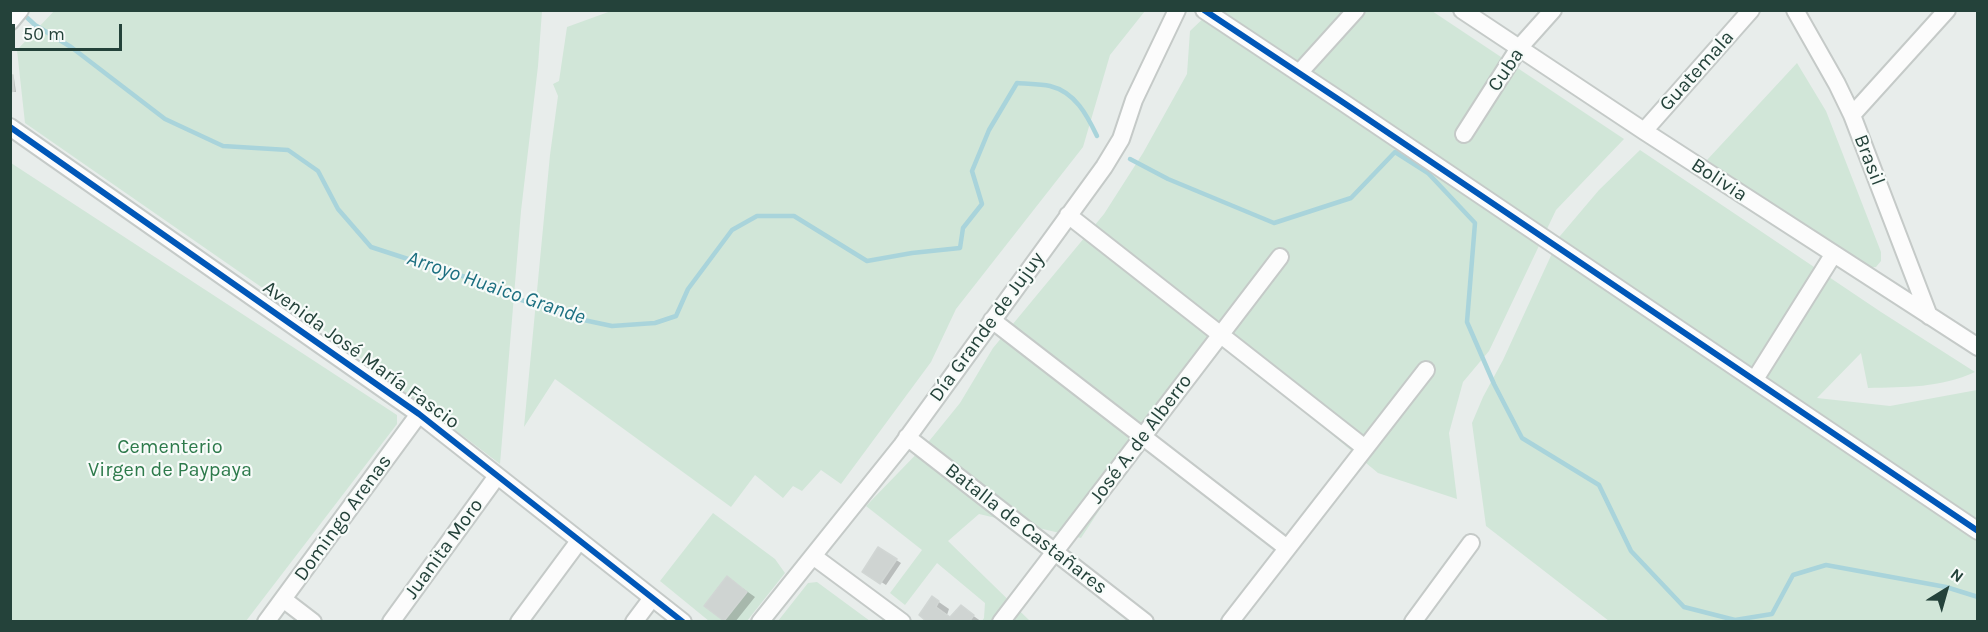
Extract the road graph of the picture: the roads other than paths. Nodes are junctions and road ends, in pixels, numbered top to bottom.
1 (20, 10) edge
2 (1177, 10) edge
3 (1204, 10) edge
4 (1356, 10) edge
5 (1462, 10) edge
6 (1553, 10) edge
7 (1751, 10) edge
8 (1795, 10) edge
9 (1947, 10) edge
10 (10, 22) edge
11 (1519, 48) junction
12 (1299, 73) junction
13 (1852, 115) junction
14 (10, 127) edge
15 (1644, 131) junction
16 (1464, 134) dead end
17 (1068, 215) junction
18 (1833, 255) junction
19 (1280, 257) dead end
20 (1929, 316) junction
21 (992, 320) junction
22 (1221, 334) junction
23 (1977, 347) edge
24 (1426, 370) dead end
25 (1756, 376) dead end
26 (419, 414) junction
27 (1143, 436) junction
28 (907, 437) junction
29 (1365, 448) junction
30 (496, 476) junction
31 (1977, 531) edge
32 (579, 541) junction
33 (1471, 543) dead end
34 (1287, 548) junction
35 (1055, 552) junction
36 (813, 556) junction
37 (652, 598) junction
38 (283, 599) junction
39 (266, 621) edge
40 (313, 621) edge
41 (391, 621) edge
42 (519, 621) edge
43 (634, 621) edge
44 (683, 621) edge
45 (760, 621) edge
46 (902, 621) edge
47 (1001, 621) edge
48 (1145, 621) edge
49 (1230, 621) edge
50 (1413, 621) edge

1 - 10 street
2 - 17 street, Día Grande de Jujuy
3 - 12 street
4 - 12 street
5 - 11 street, Bolivia
6 - 11 street, Cuba
7 - 15 street, Guatemala
8 - 13 street, Brasil
9 - 13 street
11 - 15 street, Bolivia
11 - 16 street, Cuba
12 - 31 street
13 - 20 street, Brasil
14 - 26 street, Avenida José María Fascio
15 - 18 street, Bolivia
17 - 21 street, Día Grande de Jujuy
17 - 22 street
18 - 20 street, Bolivia
18 - 25 street
19 - 22 street, José A. de Alberro
20 - 23 street, Bolivia
21 - 27 street
21 - 28 street, Día Grande de Jujuy
22 - 27 street, José A. de Alberro
22 - 29 street
24 - 29 street
26 - 30 street, Avenida José María Fascio
26 - 38 street, Domingo Arenas
27 - 34 street
27 - 35 street, José A. de Alberro
28 - 35 street, Batalla de Castañares
28 - 36 street, Día Grande de Jujuy
29 - 34 street
30 - 32 street, Avenida José María Fascio
30 - 41 street, Juanita Moro
32 - 37 street, Avenida José María Fascio
32 - 42 street
33 - 50 street
34 - 49 street
35 - 47 street, José A. de Alberro
35 - 48 street, Batalla de Castañares
36 - 45 street, Día Grande de Jujuy
36 - 46 street
37 - 43 street
37 - 44 street, Avenida José María Fascio
38 - 39 street, Domingo Arenas
38 - 40 street

